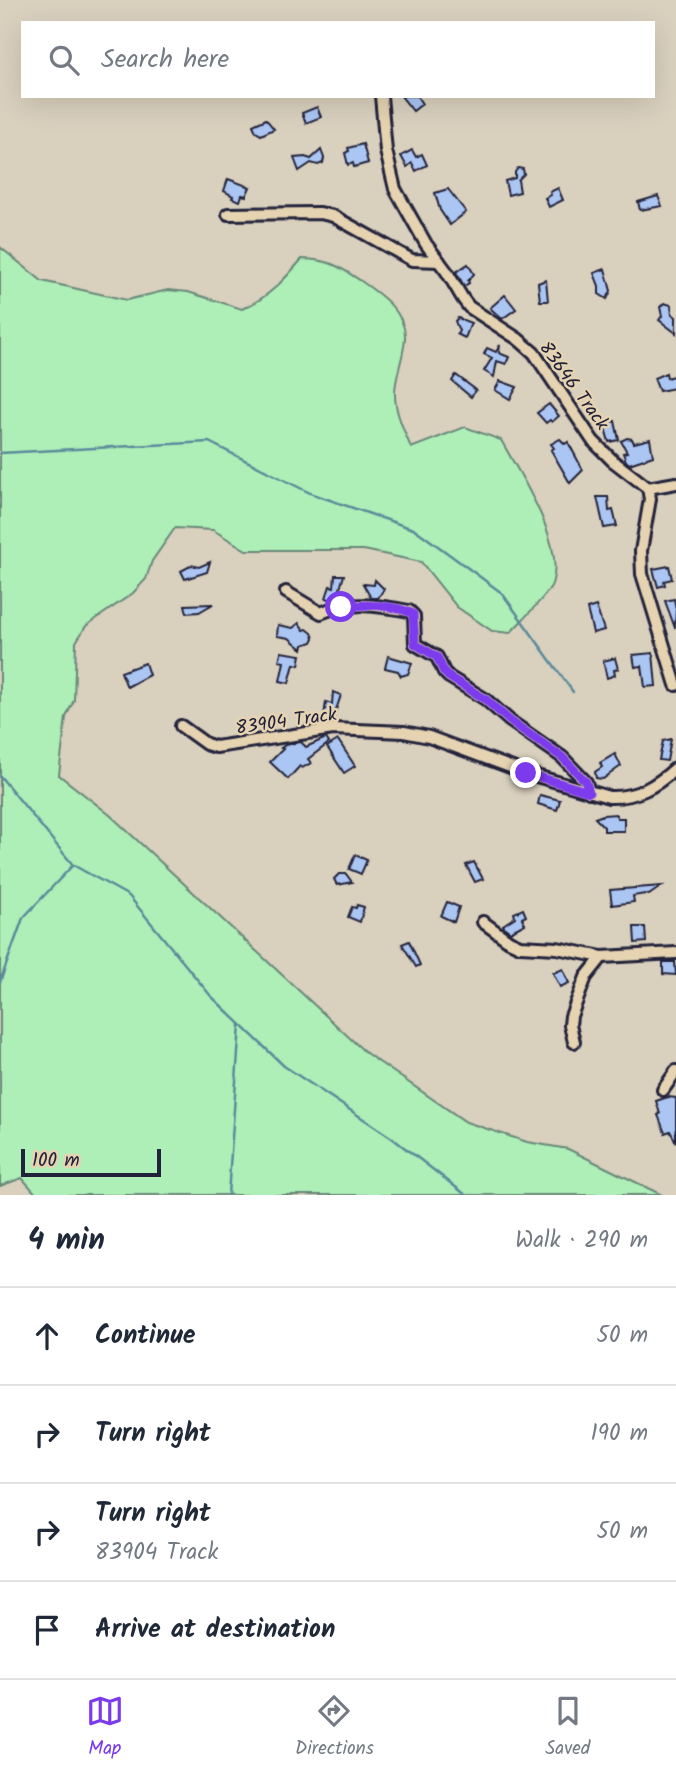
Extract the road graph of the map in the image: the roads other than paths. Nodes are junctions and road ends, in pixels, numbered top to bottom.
1 (382, 98) edge
2 (228, 214) dead end
3 (439, 261) junction
4 (676, 483) edge
5 (648, 488) junction
6 (286, 592) dead end
7 (676, 685) edge
8 (181, 726) dead end
9 (676, 768) edge
10 (589, 792) junction
11 (483, 922) dead end
12 (676, 953) edge
13 (602, 957) junction
14 (574, 1042) dead end
15 (676, 1072) edge
16 (663, 1090) dead end

1 - 3 street
2 - 3 street
3 - 5 street, 83646 Track
4 - 5 street
5 - 7 street
6 - 10 street
8 - 10 street, 83904 Track
9 - 10 street, 83904 Track
11 - 13 street
12 - 13 street
13 - 14 street
15 - 16 street

